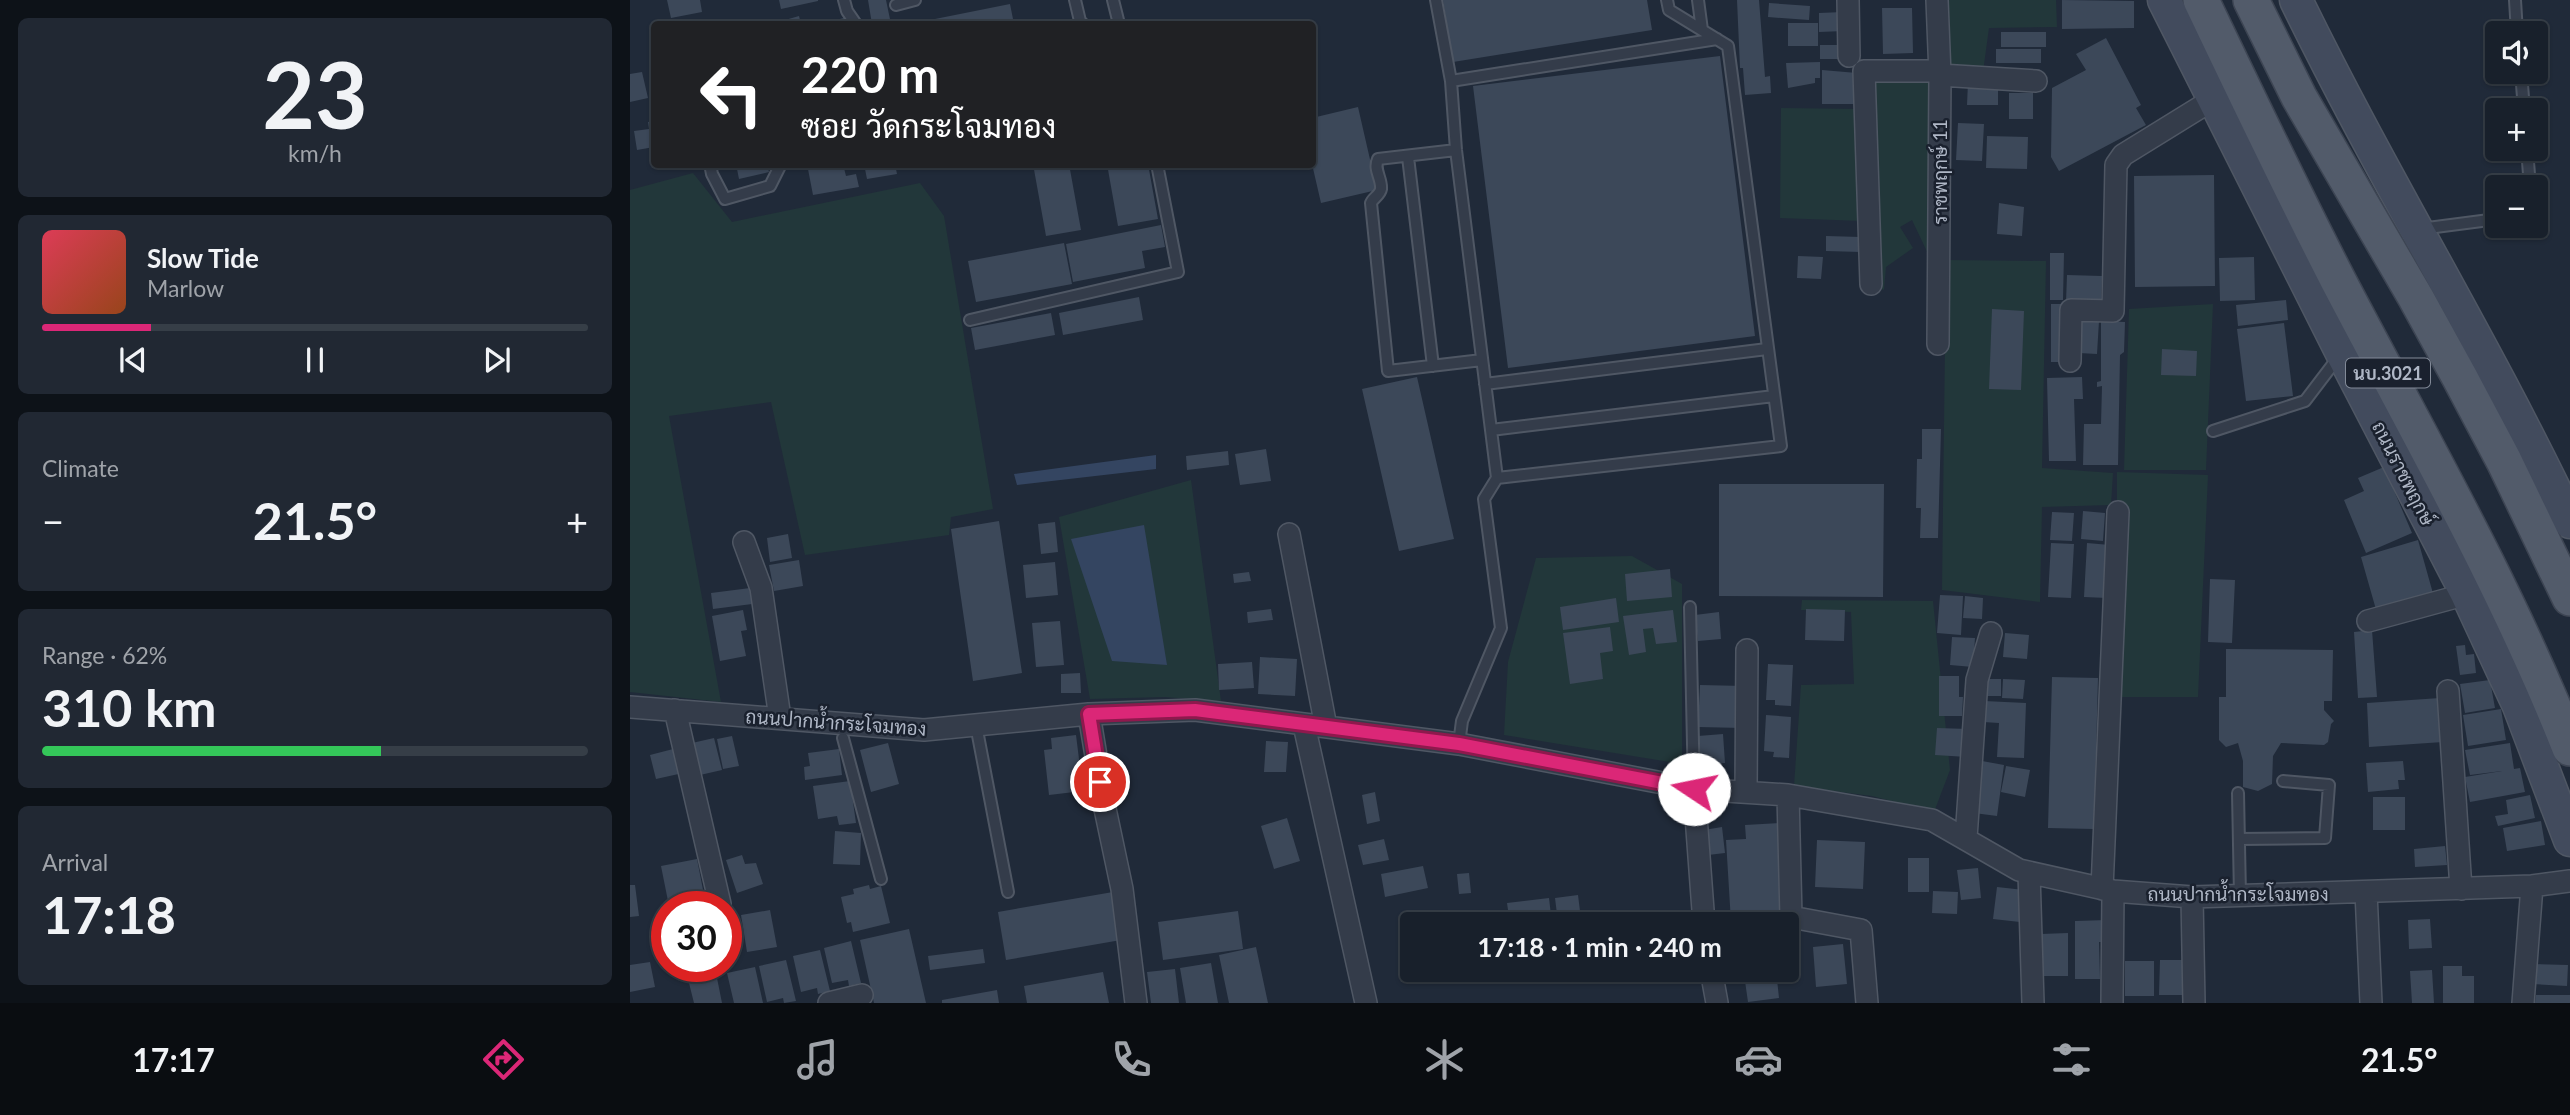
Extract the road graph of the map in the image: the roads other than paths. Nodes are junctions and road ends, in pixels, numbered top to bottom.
1 (844, 0) edge
2 (915, 0) edge
3 (1075, 0) edge
4 (1113, 0) edge
5 (1436, 0) edge
6 (1667, 0) edge
7 (1698, 0) edge
8 (1848, 0) edge
9 (1937, 0) edge
10 (2164, 0) edge
11 (2202, 0) edge
12 (2251, 0) edge
13 (2296, 0) edge
14 (2515, 0) edge
15 (896, 5) dead end
16 (854, 21) edge
17 (1082, 21) edge
18 (1118, 21) edge
19 (2517, 21) edge
20 (1702, 30) junction
21 (1717, 39) junction
22 (1849, 56) dead end
23 (1940, 73) junction
24 (2036, 80) dead end
25 (1451, 81) junction
26 (2213, 100) junction
27 (1456, 150) junction
28 (1408, 157) junction
29 (711, 168) edge
30 (779, 168) edge
31 (1158, 168) edge
32 (2485, 221) edge
33 (2417, 230) junction
34 (1871, 284) dead end
35 (970, 320) dead end
36 (1938, 344) dead end
37 (1767, 349) junction
38 (2342, 353) junction
39 (1482, 360) junction
40 (2070, 360) dead end
41 (1433, 366) junction
42 (1485, 384) junction
43 (1774, 396) junction
44 (1491, 430) junction
45 (2213, 431) dead end
46 (2504, 461) junction
47 (1497, 478) junction
48 (2118, 512) dead end
49 (2570, 522) edge
50 (1289, 534) dead end
51 (744, 542) dead end
52 (2570, 564) edge
53 (2467, 594) junction
54 (2570, 598) edge
55 (1690, 607) dead end
56 (2368, 621) dead end
57 (1991, 633) dead end
58 (1747, 650) dead end
59 (2448, 691) dead end
60 (630, 707) edge
61 (675, 710) junction
62 (1089, 714) junction
63 (780, 718) junction
64 (1304, 725) junction
65 (976, 726) junction
66 (1326, 727) junction
67 (841, 730) junction
68 (1459, 744) junction
69 (2570, 748) edge
70 (2283, 781) dead end
71 (1694, 789) junction
72 (1746, 792) junction
73 (2238, 793) dead end
74 (1788, 794) junction
75 (1966, 838) junction
76 (2239, 839) junction
77 (2570, 841) edge
78 (2029, 873) junction
79 (881, 879) dead end
80 (2570, 881) edge
81 (2532, 886) junction
82 (2461, 889) junction
83 (2107, 890) junction
84 (717, 891) edge
85 (1008, 892) dead end
86 (2366, 892) junction
87 (2239, 896) junction
88 (2192, 897) junction
89 (1703, 912) edge
90 (1714, 982) edge
91 (862, 995) dead end
92 (829, 1003) edge
93 (1136, 1003) edge
94 (1366, 1003) edge
95 (1717, 1003) edge
96 (1867, 1003) edge
97 (2033, 1003) edge
98 (2112, 1003) edge
99 (2194, 1003) edge
100 (2371, 1003) edge
101 (2523, 1003) edge

1 - 16 lane
2 - 15 lane
3 - 17 lane
4 - 18 lane
5 - 25 lane
6 - 20 lane
7 - 20 lane
8 - 22 street
9 - 23 street, ราชพฤกษ์ 11
10 - 26 main road, ถนนราชพฤกษ์ / นบ.3021
11 - 69 main road, ถนนราชพฤกษ์ / นบ.3021
12 - 46 main road, นบ.3021
13 - 33 main road
14 - 19 lane
20 - 21 lane
21 - 25 lane
21 - 37 lane
23 - 24 street
23 - 34 street
23 - 36 street, ราชพฤกษ์ 11
25 - 27 lane
26 - 38 main road, ถนนราชพฤกษ์ / นบ.3021
26 - 40 street
27 - 28 lane
27 - 39 lane
28 - 41 lane
28 - 41 lane
29 - 30 lane
31 - 35 lane
32 - 33 lane
33 - 49 main road
37 - 42 lane
37 - 43 lane
38 - 45 lane
38 - 53 main road, ถนนราชพฤกษ์ / นบ.3021
39 - 41 lane
39 - 42 lane
42 - 44 lane
43 - 44 lane
43 - 47 lane
44 - 47 lane
46 - 52 main road
46 - 54 main road, นบ.3021
47 - 68 lane
48 - 83 street
50 - 66 street
51 - 63 street
53 - 56 street
53 - 77 main road, ถนนราชพฤกษ์ / นบ.3021
55 - 71 lane
57 - 75 street
58 - 72 street
59 - 82 street
60 - 61 street, ถนนปากน้ำกระโจมทอง
61 - 63 street, ถนนปากน้ำกระโจมทอง
61 - 84 street
62 - 64 street, ถนนปากน้ำกระโจมทอง
62 - 65 street, ถนนปากน้ำกระโจมทอง
62 - 93 street
63 - 67 street, ถนนปากน้ำกระโจมทอง
64 - 66 street, ถนนปากน้ำกระโจมทอง
64 - 94 street
65 - 67 street, ถนนปากน้ำกระโจมทอง
65 - 85 lane
66 - 68 street, ถนนปากน้ำกระโจมทอง
67 - 79 lane
68 - 71 street, ถนนปากน้ำกระโจมทอง
70 - 76 lane
71 - 72 street, ถนนปากน้ำกระโจมทอง
71 - 89 street
72 - 74 street, ถนนปากน้ำกระโจมทอง
73 - 76 lane
74 - 75 street, ถนนปากน้ำกระโจมทอง
74 - 96 street
75 - 78 street, ถนนปากน้ำกระโจมทอง
76 - 87 lane
78 - 83 street, ถนนปากน้ำกระโจมทอง
78 - 97 street
80 - 81 street, ถนนปากน้ำกระโจมทอง
81 - 82 street, ถนนปากน้ำกระโจมทอง
81 - 101 street
82 - 86 street, ถนนปากน้ำกระโจมทอง
83 - 88 street, ถนนปากน้ำกระโจมทอง
83 - 98 street
86 - 87 street, ถนนปากน้ำกระโจมทอง
86 - 100 street
87 - 88 street, ถนนปากน้ำกระโจมทอง
88 - 99 street
90 - 95 street
91 - 92 street

